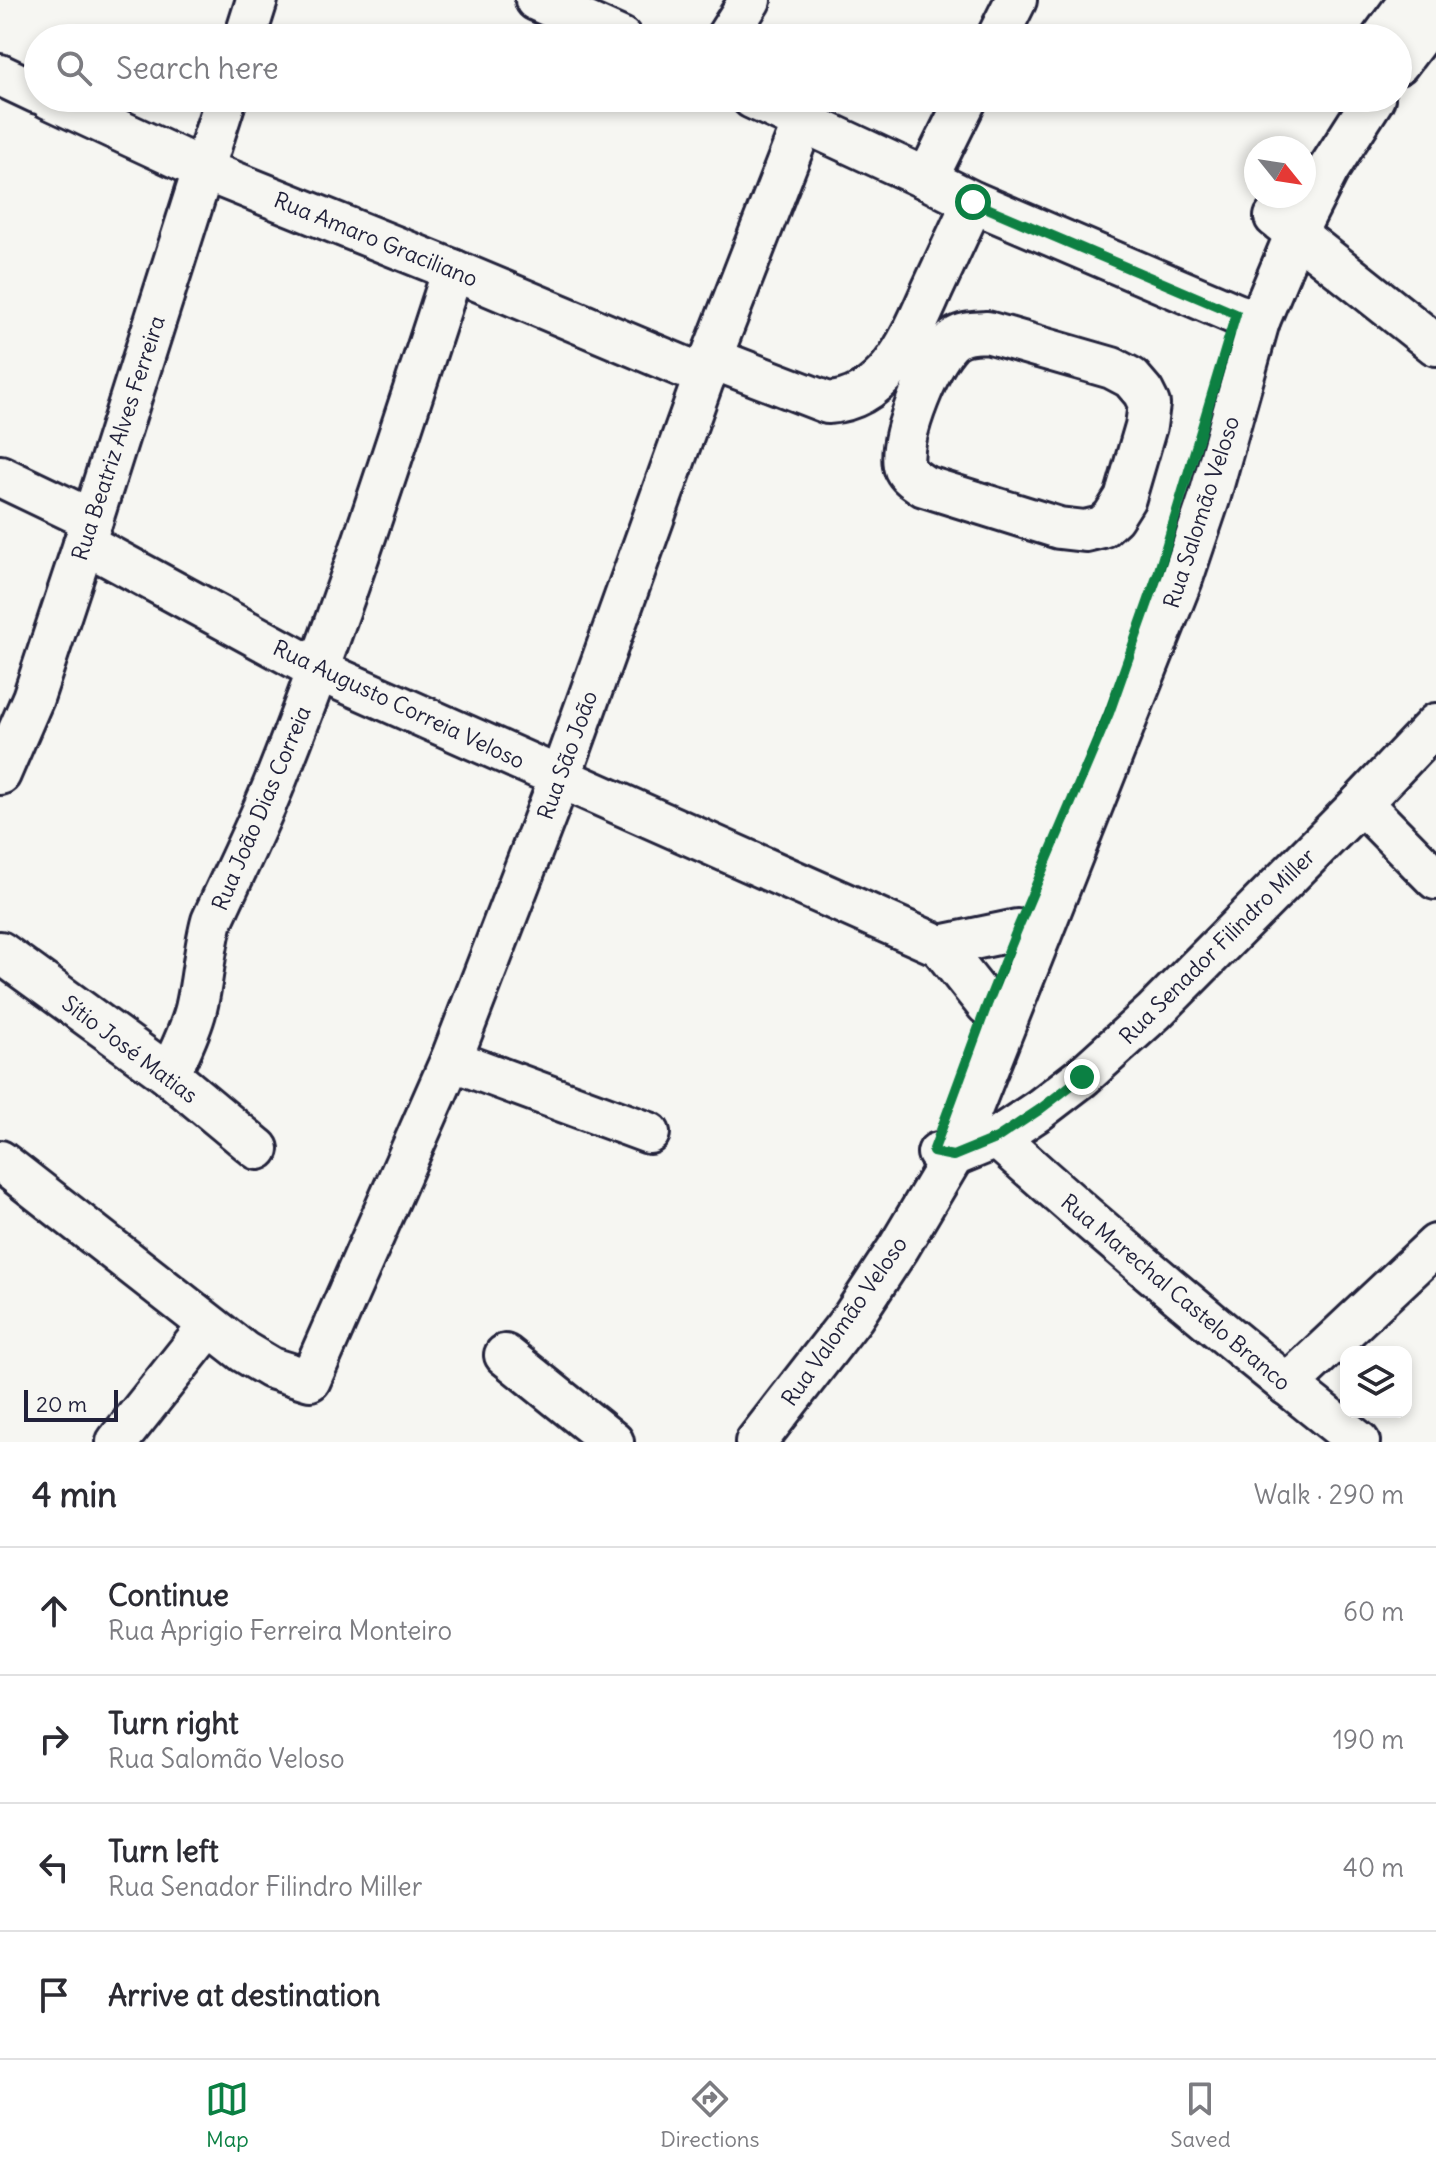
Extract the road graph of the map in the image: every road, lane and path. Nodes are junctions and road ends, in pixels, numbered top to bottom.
1 (257, 0) edge
2 (536, 0) edge
3 (750, 0) edge
4 (1016, 0) edge
5 (1410, 0) edge
6 (1436, 14) edge
7 (249, 24) edge
8 (590, 24) edge
9 (735, 24) edge
10 (1004, 24) edge
11 (1392, 24) edge
12 (1412, 44) edge
13 (0, 75) edge
14 (24, 86) edge
15 (79, 112) edge
16 (222, 112) edge
17 (782, 112) edge
18 (960, 112) edge
19 (1334, 112) edge
20 (1365, 112) edge
21 (803, 122) junction
22 (1316, 142) edge
23 (204, 170) junction
24 (927, 179) junction
25 (973, 202) junction
26 (1286, 215) edge
27 (453, 270) junction
28 (1248, 318) junction
29 (1436, 345) edge
30 (708, 367) junction
31 (908, 375) junction
32 (0, 476) edge
33 (88, 532) junction
34 (318, 670) junction
35 (1436, 724) edge
36 (0, 774) edge
37 (560, 778) junction
38 (1361, 803) junction
39 (1436, 879) edge
40 (1017, 930) junction
41 (940, 946) junction
42 (0, 952) edge
43 (987, 1005) junction
44 (451, 1060) junction
45 (169, 1075) junction
46 (649, 1133) dead end
47 (997, 1138) junction
48 (258, 1149) dead end
49 (943, 1154) junction
50 (0, 1161) edge
51 (1436, 1245) edge
52 (209, 1326) junction
53 (505, 1355) dead end
54 (1287, 1385) junction
55 (117, 1442) edge
56 (613, 1442) edge
57 (756, 1442) edge
58 (1359, 1442) edge

1 - 7 street
2 - 8 street
3 - 9 street
4 - 10 street
5 - 11 street
6 - 12 street
13 - 14 street
15 - 23 street, Rua Amaro Graciliano
16 - 23 street, Rua Beatriz Alves Ferreira
17 - 21 street
18 - 24 street
19 - 22 street
20 - 26 street, Rua Salomão Veloso
21 - 24 street
21 - 30 street, Rua São João
23 - 27 street, Rua Amaro Graciliano
23 - 33 street, Rua Beatriz Alves Ferreira
24 - 25 street
25 - 28 street
25 - 31 street
26 - 28 street, Rua Salomão Veloso
26 - 29 street
27 - 30 street, Rua Amaro Graciliano
27 - 34 street, Rua João Dias Correia
28 - 40 street, Rua Salomão Veloso
28 - 49 street, Rua Salomão Veloso
30 - 31 street, Rua Amaro Graciliano
30 - 37 street, Rua São João
31 - 31 street
32 - 33 street, Rua Augusto Correia Veloso
33 - 34 street, Rua Augusto Correia Veloso
33 - 36 street, Rua Beatriz Alves Ferreira
34 - 37 street, Rua Augusto Correia Veloso
34 - 45 street, Rua João Dias Correia
35 - 38 street, Rua Senador Filindro Miller
37 - 41 street, Rua Augusto Correia Veloso
37 - 44 street, Rua São João
38 - 39 street
38 - 47 street, Rua Senador Filindro Miller
40 - 41 street
40 - 43 street, Rua Salomão Veloso
41 - 43 street, Rua Augusto Correia Veloso
42 - 45 street, Sítio José Matias
43 - 49 street, Rua Salomão Veloso
44 - 46 street
44 - 52 street, Rua São João
45 - 48 street, Sítio José Matias
47 - 49 street, Rua Senador Filindro Miller
47 - 54 street, Rua Marechal Castelo Branco
49 - 57 street, Rua Valomão Veloso
50 - 52 street
51 - 54 street
52 - 55 street
53 - 56 street
54 - 58 street, Rua Marechal Castelo Branco

